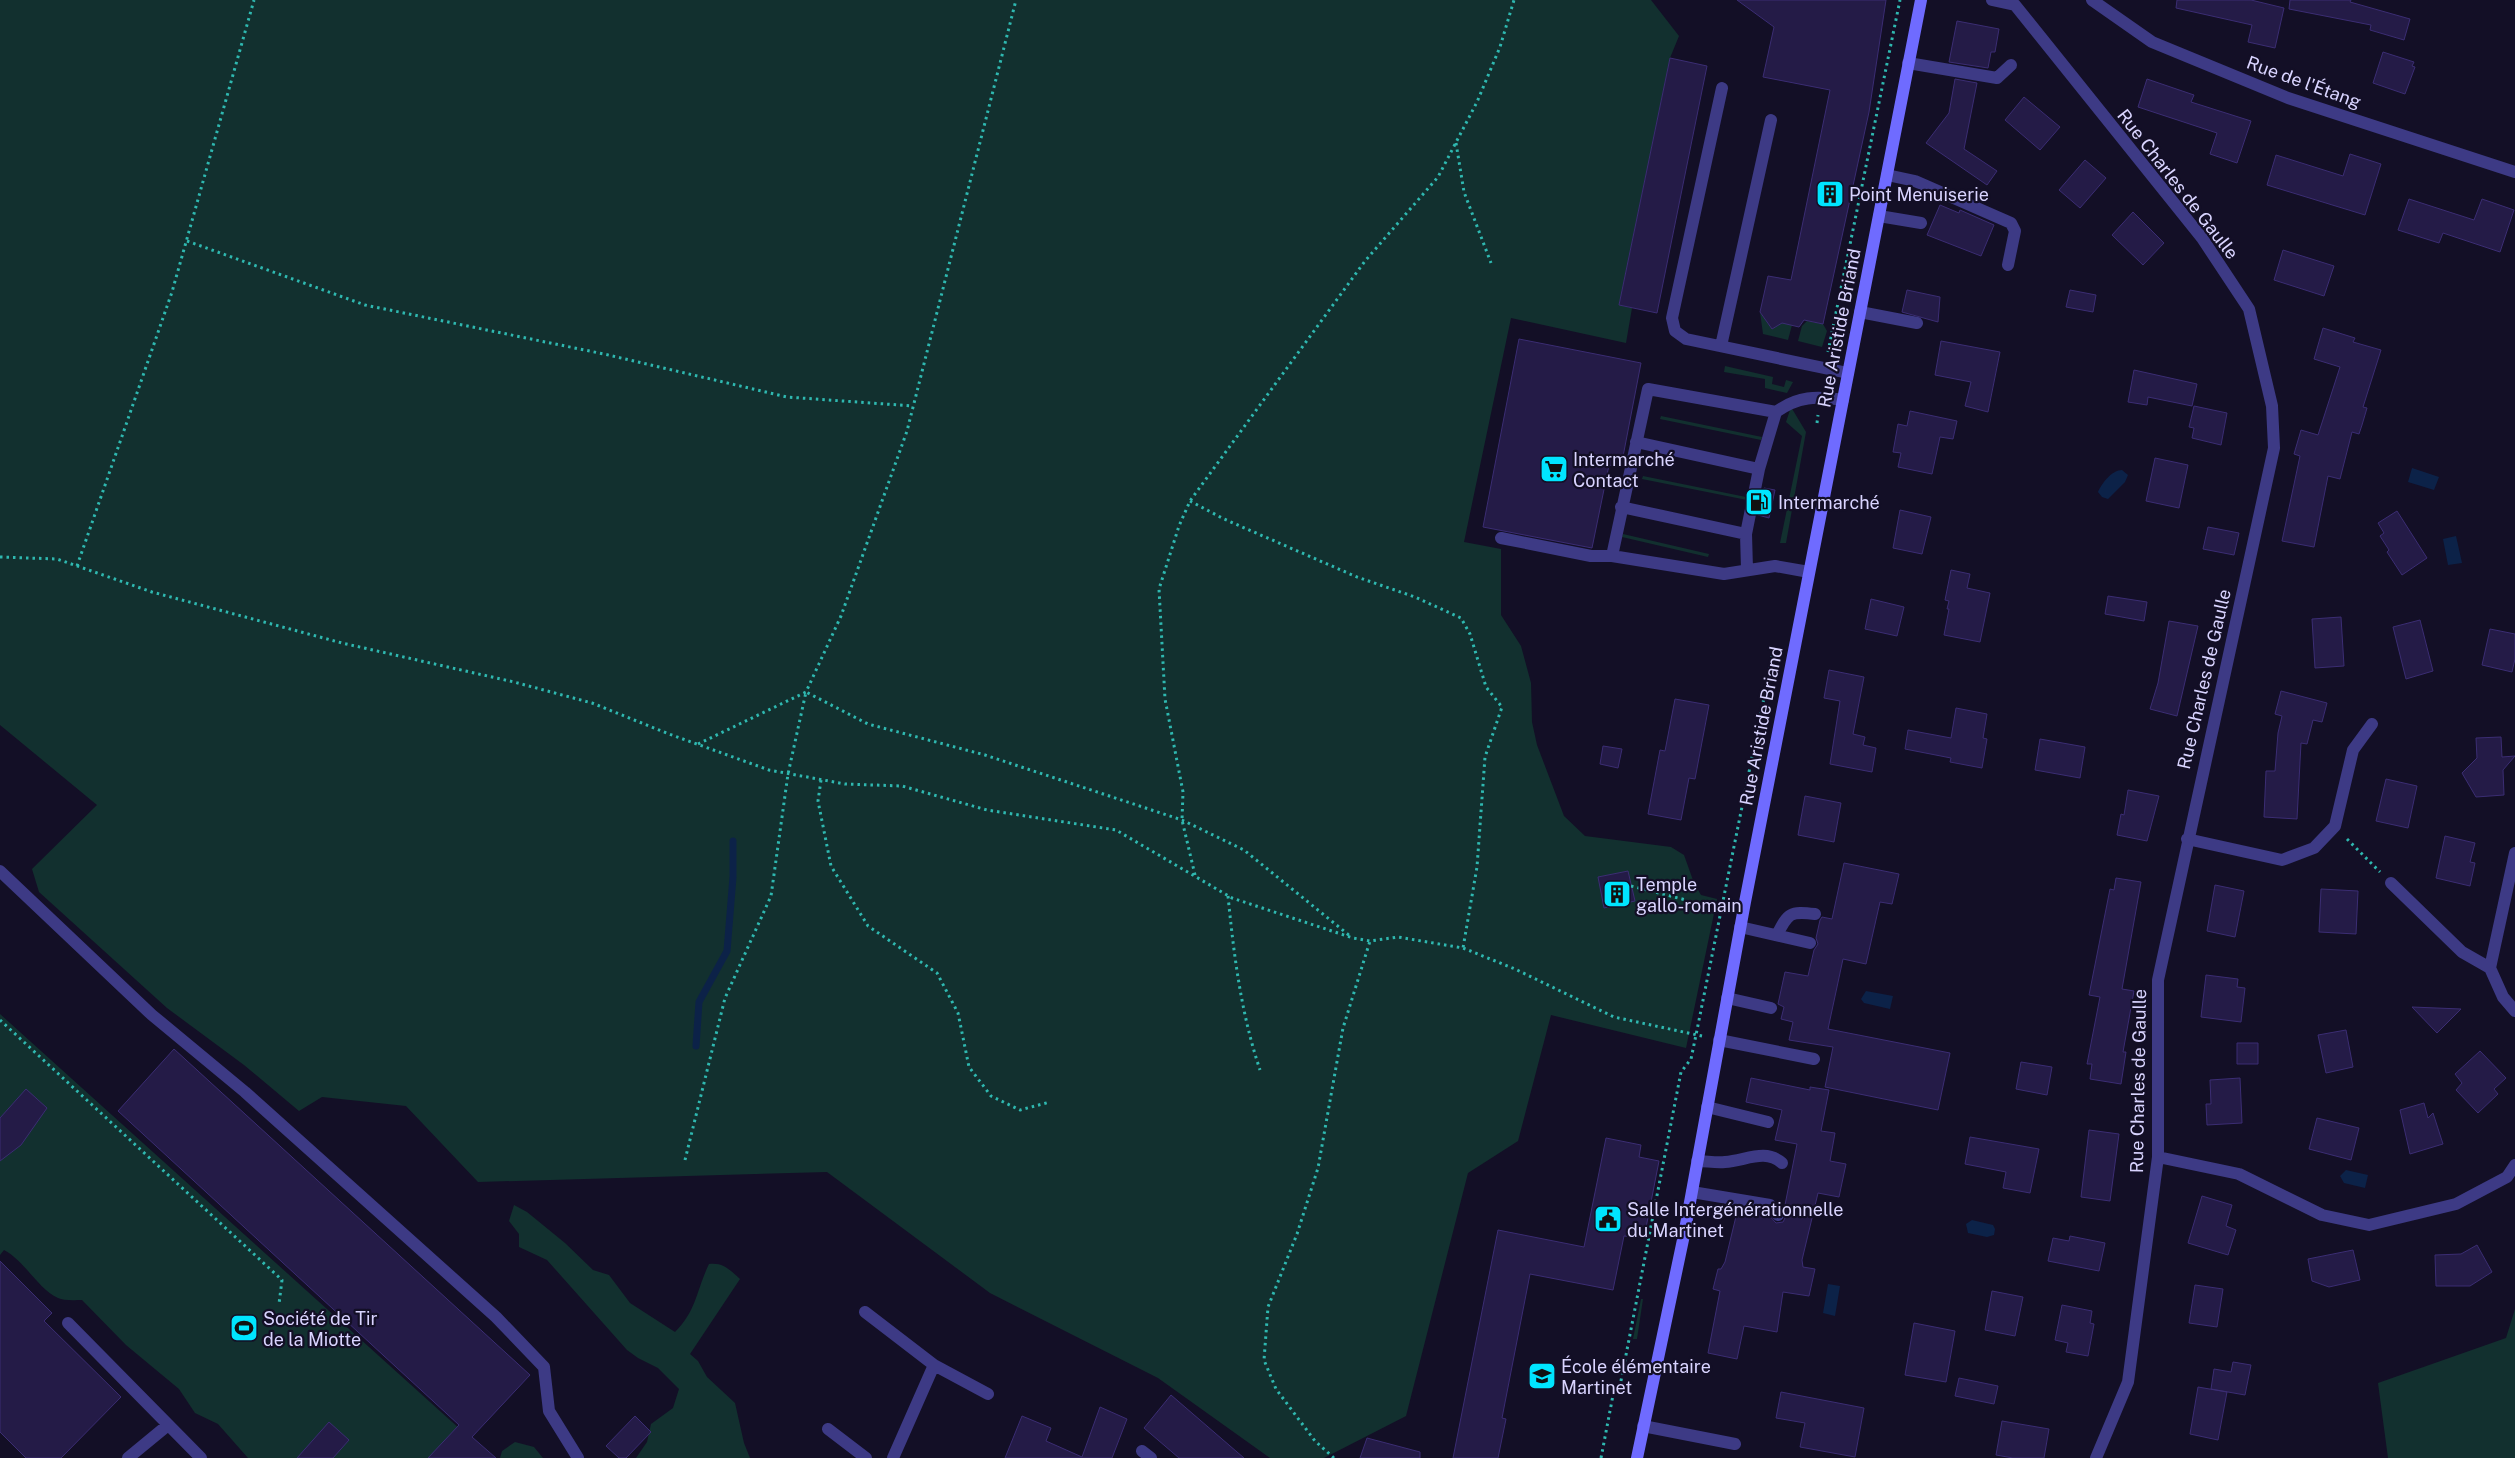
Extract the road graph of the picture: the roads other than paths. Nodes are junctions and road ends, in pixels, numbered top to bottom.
1 (1921, 0) edge
2 (1992, 0) edge
3 (2092, 0) edge
4 (2018, 2) edge
5 (1908, 64) junction
6 (2011, 64) dead end
7 (1722, 88) dead end
8 (1771, 120) dead end
9 (2515, 172) edge
10 (1887, 175) junction
11 (1879, 216) junction
12 (1921, 223) dead end
13 (2008, 265) dead end
14 (1860, 312) junction
15 (1917, 323) dead end
16 (1721, 346) junction
17 (1848, 373) junction
18 (1843, 400) junction
19 (1776, 412) junction
20 (1636, 442) junction
21 (1760, 469) junction
22 (1621, 506) junction
23 (1746, 534) junction
24 (1501, 538) dead end
25 (1612, 556) junction
26 (1747, 569) junction
27 (1809, 572) junction
28 (2372, 724) dead end
29 (2187, 839) junction
30 (2515, 853) edge
31 (0, 871) edge
32 (2391, 882) road end
33 (1816, 914) dead end
34 (1740, 927) junction
35 (1777, 935) junction
36 (1810, 943) dead end
37 (2490, 968) junction
38 (1727, 998) junction
39 (1771, 1008) dead end
40 (2515, 1010) edge
41 (1719, 1040) junction
42 (1814, 1059) dead end
43 (1707, 1107) junction
44 (1768, 1122) dead end
45 (2158, 1157) junction
46 (1697, 1161) junction
47 (1782, 1163) dead end
48 (2515, 1165) edge
49 (1692, 1192) junction
50 (1778, 1215) dead end
51 (865, 1312) dead end
52 (68, 1323) dead end
53 (934, 1365) junction
54 (988, 1394) dead end
55 (168, 1425) junction
56 (1643, 1426) junction
57 (828, 1429) dead end
58 (1735, 1444) dead end
59 (128, 1458) edge
60 (201, 1458) edge
61 (578, 1458) edge
62 (866, 1458) edge
63 (893, 1458) edge
64 (1637, 1458) edge
65 (2096, 1458) edge

1 - 5 street, Rue Aristide Briand
2 - 4 street, Rue Charles de Gaulle
3 - 9 street, Rue de l'Étang
4 - 29 street, Rue Charles de Gaulle
5 - 6 street
5 - 10 street, Rue Aristide Briand
7 - 16 street
8 - 16 street
10 - 11 street, Rue Aristide Briand
10 - 13 street
11 - 12 street
11 - 14 street, Rue Aristide Briand
14 - 15 street
14 - 17 street, Rue Aristide Briand
16 - 17 street
17 - 18 street, Rue Aristide Briand
18 - 19 street
18 - 27 street, Rue Aristide Briand
19 - 20 street
19 - 21 street
20 - 21 street
20 - 22 street
21 - 23 street
22 - 23 street
22 - 25 street
23 - 26 street
24 - 25 street
25 - 26 street
26 - 27 street
27 - 34 street, Rue Aristide Briand
28 - 29 street
29 - 45 street, Rue Charles de Gaulle
30 - 37 street
31 - 61 street
32 - 37 street
33 - 35 street
34 - 35 street
34 - 38 street, Rue Aristide Briand
35 - 36 street
37 - 40 street
38 - 39 street
38 - 41 street, Rue Aristide Briand
41 - 42 street
41 - 43 street, Rue Aristide Briand
43 - 44 street
43 - 46 street, Rue Aristide Briand
45 - 48 street
45 - 65 street, Rue Charles de Gaulle
46 - 47 street
46 - 49 street, Rue Aristide Briand
49 - 50 street
49 - 56 street, Rue Aristide Briand
51 - 53 street
52 - 55 street
53 - 54 street
53 - 63 street
55 - 59 street
55 - 60 street
56 - 58 street
56 - 64 street, Rue Aristide Briand
57 - 62 street

